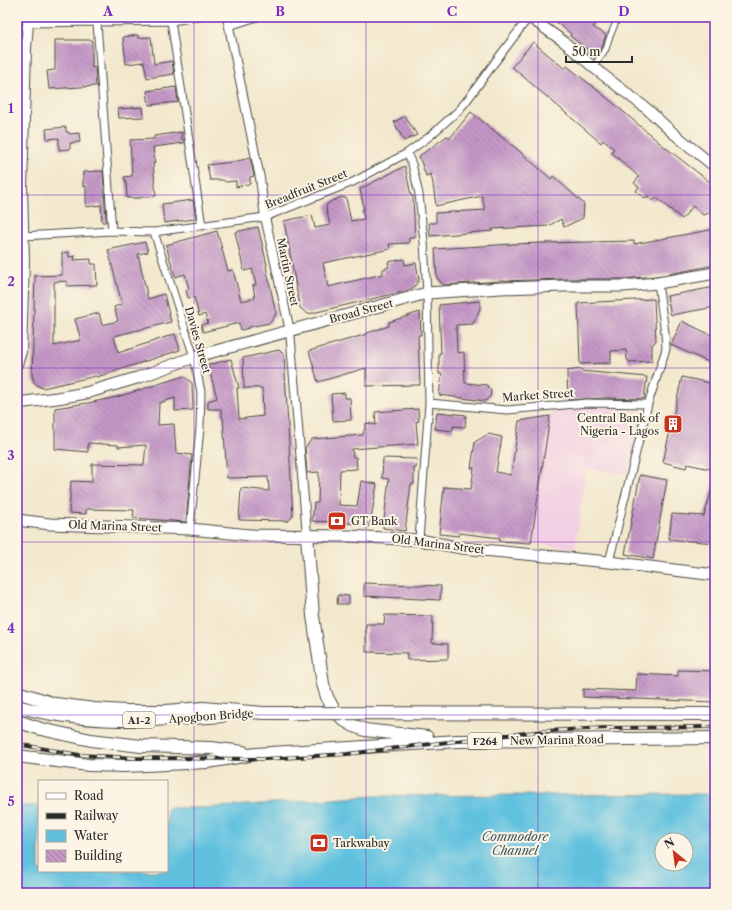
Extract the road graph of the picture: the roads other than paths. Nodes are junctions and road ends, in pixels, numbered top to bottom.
1 (199, 17) edge
2 (228, 17) edge
3 (257, 17) edge
4 (529, 17) edge
5 (618, 17) edge
6 (160, 19) edge
7 (29, 20) edge
8 (171, 21) junction
9 (98, 23) junction
10 (229, 26) junction
11 (22, 49) edge
12 (593, 67) junction
13 (407, 153) junction
14 (20, 157) edge
15 (715, 167) edge
16 (265, 217) junction
17 (202, 226) junction
18 (112, 231) junction
19 (154, 232) junction
20 (20, 237) edge
21 (715, 273) edge
22 (658, 283) junction
23 (427, 293) junction
24 (290, 331) junction
25 (194, 357) junction
26 (17, 364) edge
27 (17, 403) edge
28 (429, 403) junction
29 (648, 404) junction
30 (17, 520) edge
31 (190, 529) junction
32 (307, 535) junction
33 (419, 540) junction
34 (609, 562) junction
35 (715, 575) edge
36 (17, 692) edge
37 (17, 706) edge
38 (263, 713) junction
39 (715, 714) edge
40 (17, 721) edge
41 (715, 738) edge
42 (458, 741) junction
43 (256, 754) junction
44 (17, 756) edge

1 - 8 street
2 - 10 street, Martin Street
3 - 10 street
4 - 12 main road
4 - 13 street, Breadfruit Street
5 - 12 street
6 - 8 street
6 - 9 street
7 - 9 street
7 - 11 main road
8 - 17 street
9 - 18 street
10 - 16 street, Martin Street
11 - 14 main road
12 - 15 main road
13 - 16 street, Breadfruit Street
13 - 23 street
14 - 20 main road
16 - 17 street, Breadfruit Street
16 - 24 street, Martin Street
17 - 19 street, Breadfruit Street
18 - 19 street, Breadfruit Street
18 - 20 street, Breadfruit Street
19 - 25 street, Davies Street
20 - 26 main road
21 - 22 main road, Broad Street
22 - 23 main road, Broad Street
22 - 29 street
23 - 24 main road, Broad Street
23 - 28 street
24 - 25 main road, Broad Street
24 - 32 street, Martin Street
25 - 27 main road, Broad Street
25 - 31 street, Davies Street
28 - 29 street, Market Street
28 - 33 street
29 - 34 street
30 - 31 main road, Old Marina Street
31 - 32 main road, Old Marina Street
32 - 33 main road, Old Marina Street
32 - 42 highway
33 - 34 main road, Old Marina Street
34 - 35 main road, Old Marina Street
36 - 38 highway
37 - 38 highway, Apogbon Bridge / A1-2
38 - 39 highway, bridge
40 - 43 highway, A1-2
41 - 42 highway, New Marina Road / F264
42 - 43 highway, New Marina Road / F264
43 - 44 highway, F264

